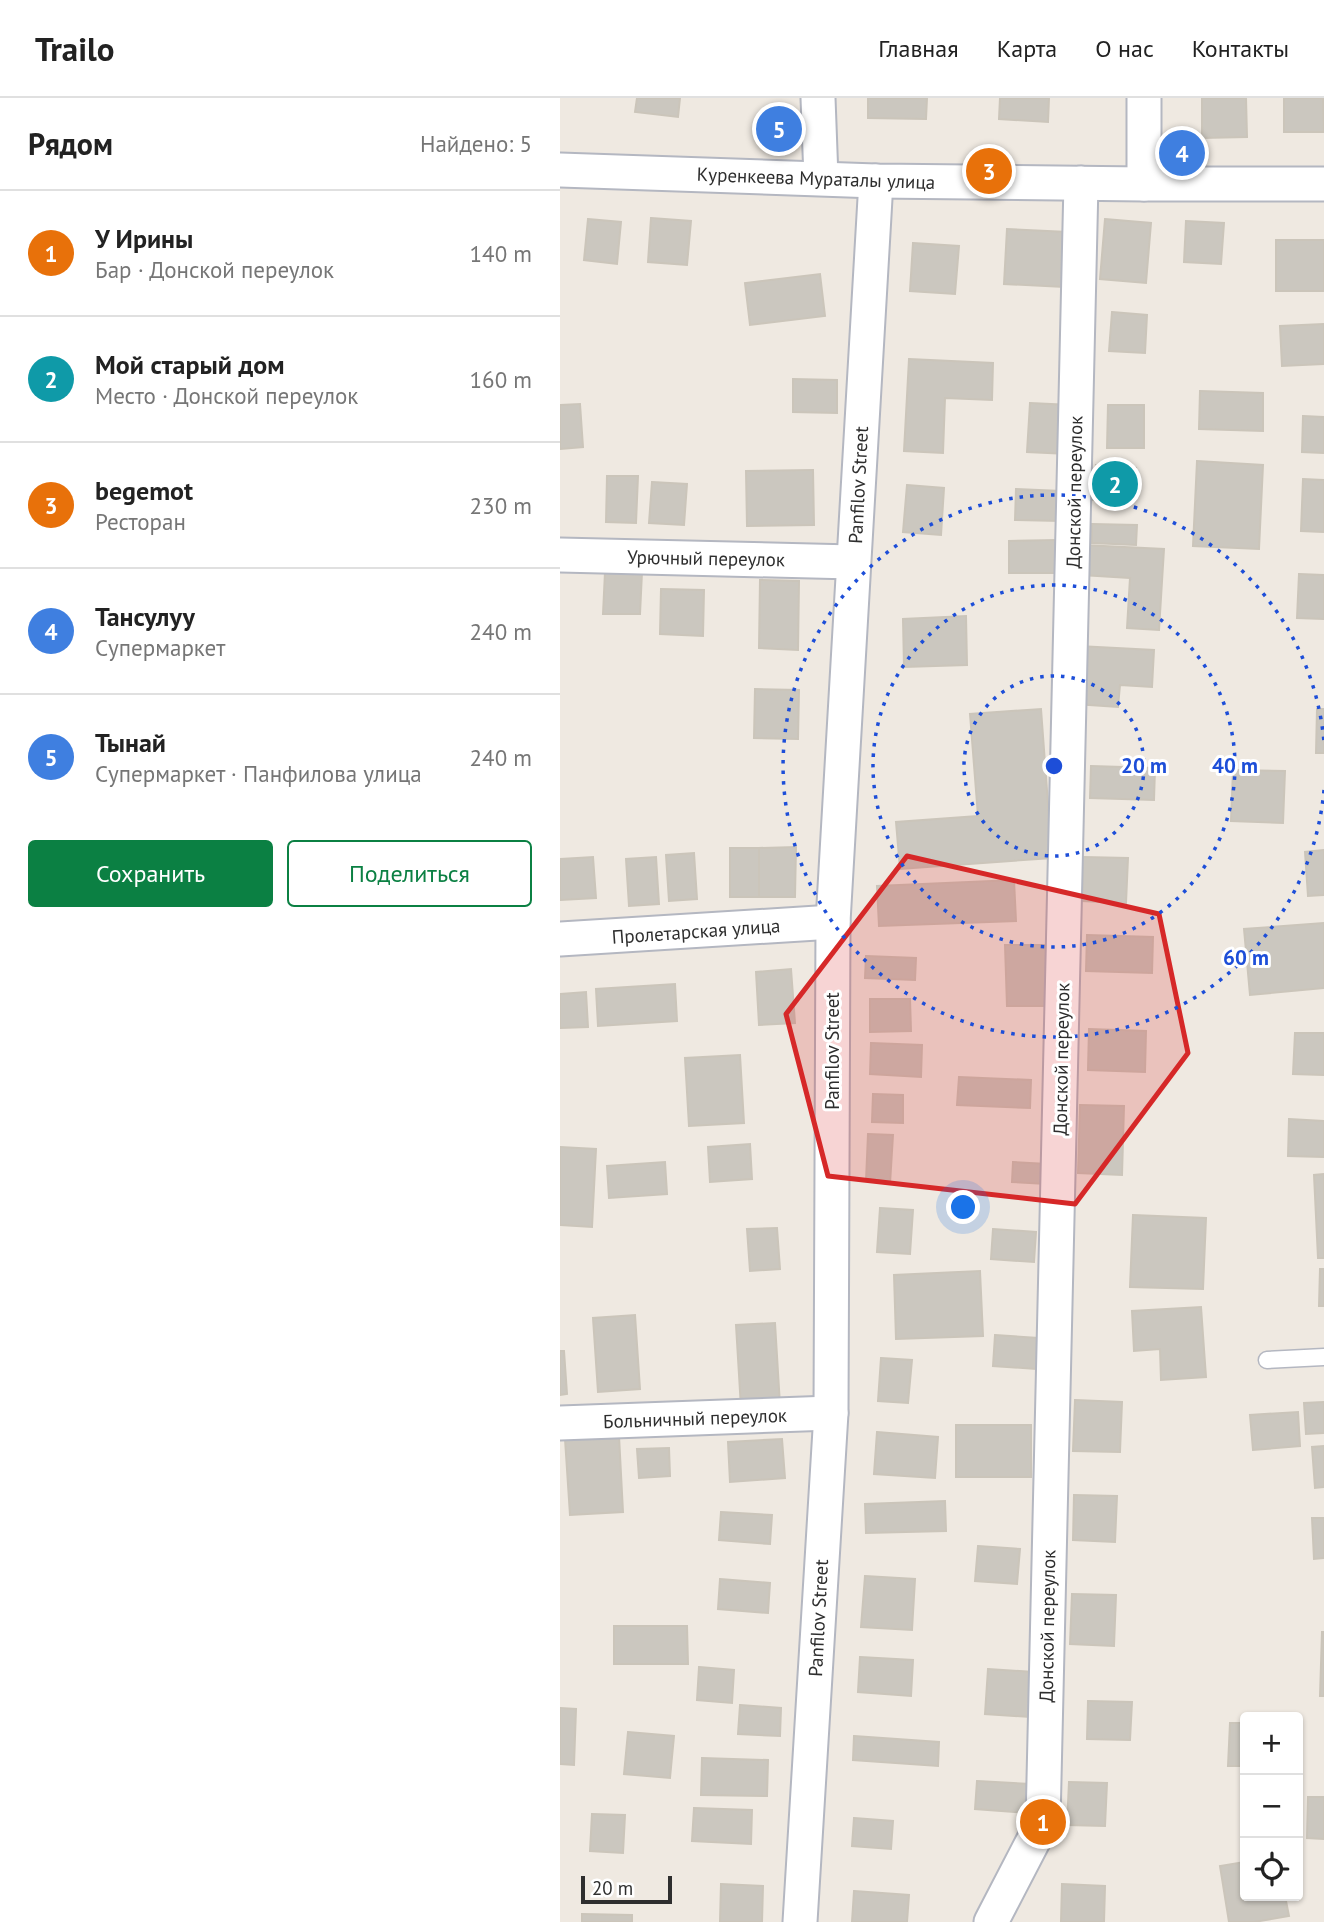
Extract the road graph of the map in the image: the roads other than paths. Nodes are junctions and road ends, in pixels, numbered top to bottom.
1 (818, 98) edge
2 (1144, 98) edge
3 (560, 170) edge
4 (821, 178) junction
5 (876, 181) junction
6 (1081, 183) junction
7 (1144, 184) junction
8 (1324, 184) edge
9 (560, 555) edge
10 (853, 562) junction
11 (833, 922) junction
12 (560, 939) edge
13 (1324, 1357) edge
14 (1267, 1360) dead end
15 (831, 1413) junction
16 (560, 1423) edge
17 (800, 1922) edge
18 (991, 1922) edge

1 - 4 street
2 - 7 street
3 - 4 street, Куренкеева Мураталы улица
4 - 5 street, Куренкеева Мураталы улица
5 - 6 street, Куренкеева Мураталы улица
5 - 10 street, Panfilov Street
6 - 7 street, Куренкеева Мураталы улица
6 - 18 street, Донской переулок
7 - 8 street, Куренкеева Мураталы улица
9 - 10 street, Урючный переулок
10 - 11 street, Panfilov Street
11 - 12 street, Пролетарская улица
11 - 15 street, Panfilov Street
13 - 14 lane
15 - 16 street, Больничный переулок
15 - 17 street, Panfilov Street

